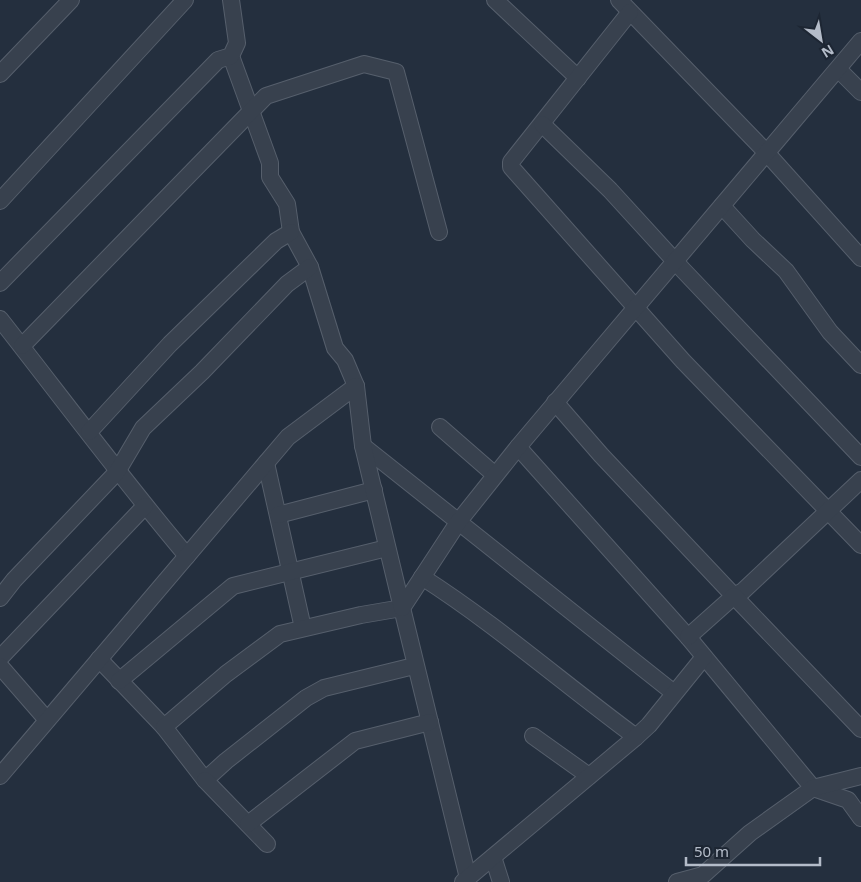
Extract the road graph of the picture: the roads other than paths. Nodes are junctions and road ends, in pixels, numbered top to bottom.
1 (71, 0) edge
2 (185, 0) edge
3 (232, 0) edge
4 (495, 0) edge
5 (619, 0) edge
6 (630, 12) junction
7 (861, 41) edge
8 (231, 56) junction
9 (838, 70) junction
10 (0, 74) edge
11 (578, 78) junction
12 (861, 92) edge
13 (250, 112) junction
14 (542, 124) junction
15 (765, 152) junction
16 (0, 201) edge
17 (722, 206) junction
18 (291, 232) junction
19 (439, 232) dead end
20 (861, 258) edge
21 (674, 261) junction
22 (310, 267) junction
23 (0, 283) edge
24 (635, 307) junction
25 (0, 319) edge
26 (22, 346) junction
27 (861, 365) edge
28 (356, 386) junction
29 (555, 402) junction
30 (440, 427) dead end
31 (89, 432) junction
32 (363, 446) junction
33 (518, 447) junction
34 (861, 458) edge
35 (266, 463) junction
36 (117, 472) junction
37 (495, 475) junction
38 (861, 480) edge
39 (374, 490) junction
40 (145, 506) junction
41 (828, 510) junction
42 (278, 515) junction
43 (459, 521) junction
44 (861, 545) edge
45 (387, 548) junction
46 (187, 556) junction
47 (290, 571) junction
48 (422, 576) junction
49 (734, 596) junction
50 (0, 598) edge
51 (402, 608) junction
52 (303, 628) junction
53 (688, 637) junction
54 (704, 657) junction
55 (0, 658) edge
56 (99, 659) junction
57 (0, 666) edge
58 (414, 666) junction
59 (119, 681) junction
60 (674, 693) junction
61 (47, 720) junction
62 (430, 722) junction
63 (164, 727) junction
64 (861, 729) edge
65 (532, 736) dead end
66 (636, 737) junction
67 (0, 776) edge
68 (589, 776) junction
69 (861, 776) edge
70 (206, 780) junction
71 (813, 788) junction
72 (861, 818) edge
73 (248, 824) junction
74 (267, 844) dead end
75 (493, 857) junction
76 (465, 880) edge
77 (501, 882) edge
78 (678, 882) edge

1 - 10 street
2 - 16 street
3 - 8 street
4 - 11 street
5 - 6 street
6 - 11 street
6 - 15 street
7 - 9 street
8 - 13 street
8 - 23 street
9 - 12 street
9 - 15 street
11 - 14 street
13 - 18 street
13 - 19 street
13 - 26 street
14 - 21 street
14 - 24 street
15 - 17 street
15 - 20 street
17 - 21 street
17 - 27 street
18 - 22 street
18 - 31 street
21 - 24 street
21 - 34 street
22 - 28 street
22 - 36 street
24 - 29 street
24 - 41 street
25 - 26 street
26 - 31 street
28 - 32 street
28 - 35 street
29 - 33 street
29 - 49 street
30 - 37 street
31 - 36 street
32 - 39 street
32 - 43 street
33 - 37 street
33 - 53 street
35 - 42 street
35 - 46 street
36 - 40 street
36 - 50 street
37 - 43 street
38 - 41 street
39 - 42 street
39 - 45 street
40 - 46 street
40 - 55 street
41 - 44 street
41 - 49 street
42 - 47 street
43 - 48 street
43 - 60 street
45 - 47 street
45 - 51 street
46 - 56 street
47 - 52 street
47 - 59 street
48 - 51 street
48 - 66 street
49 - 53 street
49 - 64 street
51 - 52 street
51 - 58 street
52 - 63 street
53 - 54 street
54 - 60 street
54 - 71 street
56 - 59 street
56 - 61 street
57 - 61 street
58 - 62 street
58 - 70 street
59 - 63 street
60 - 66 street
61 - 67 street
62 - 73 street
62 - 76 street
63 - 70 street
65 - 68 street
66 - 68 street
68 - 75 street
69 - 71 street
70 - 73 street
71 - 72 street
71 - 78 street
73 - 74 street
75 - 76 street
75 - 77 street

